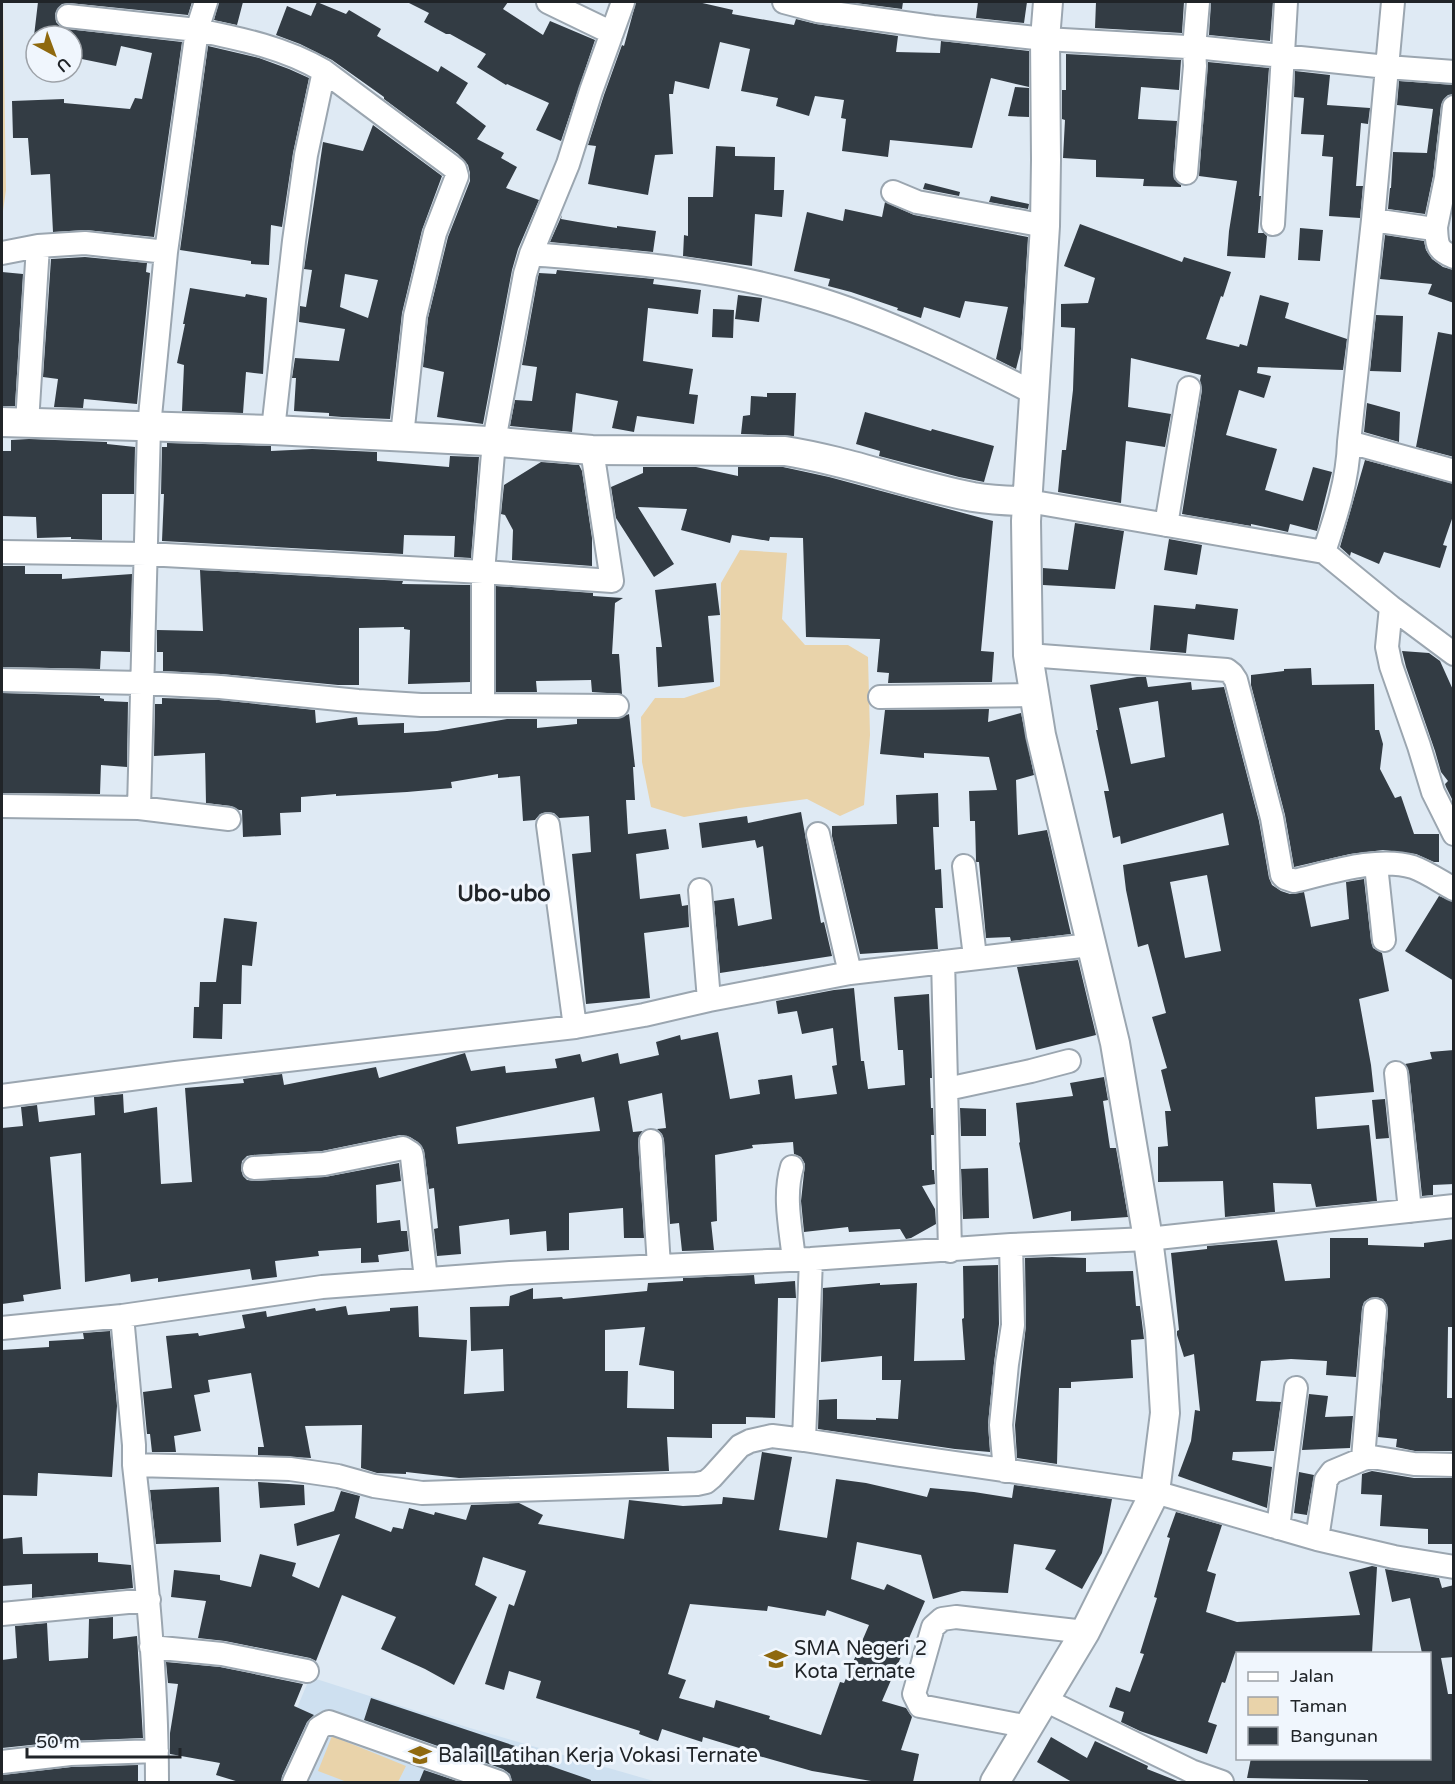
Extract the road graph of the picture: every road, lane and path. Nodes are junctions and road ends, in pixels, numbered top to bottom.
1 (206, 2) edge
2 (548, 2) edge
3 (623, 2) edge
4 (784, 2) edge
5 (1048, 2) edge
6 (1198, 2) edge
7 (1286, 2) edge
8 (1393, 2) edge
9 (68, 16) dead end
10 (197, 30) junction
11 (612, 33) junction
12 (1045, 39) junction
13 (1194, 48) junction
14 (1282, 55) junction
15 (1387, 67) junction
16 (324, 71) junction
17 (1454, 72) edge
18 (1454, 107) edge
19 (1186, 173) dead end
20 (893, 192) dead end
21 (1045, 216) junction
22 (1373, 220) junction
23 (1273, 224) dead end
24 (1436, 227) junction
25 (38, 246) junction
26 (166, 252) junction
27 (2, 253) edge
28 (531, 254) junction
29 (1454, 257) edge
30 (1189, 388) dead end
31 (1034, 393) junction
32 (14, 423) edge
33 (149, 427) junction
34 (273, 430) junction
35 (402, 436) junction
36 (494, 441) junction
37 (1349, 442) junction
38 (592, 450) junction
39 (1454, 471) edge
40 (1028, 501) junction
41 (1166, 525) junction
42 (2, 552) edge
43 (1324, 552) junction
44 (146, 554) junction
45 (483, 572) junction
46 (1390, 607) junction
47 (1454, 654) edge
48 (1028, 655) junction
49 (2, 680) edge
50 (142, 682) junction
51 (1035, 695) junction
52 (880, 698) dead end
53 (483, 705) junction
54 (617, 706) dead end
55 (2, 806) edge
56 (138, 808) junction
57 (229, 819) dead end
58 (548, 825) dead end
59 (818, 834) dead end
60 (1454, 834) edge
61 (1376, 865) junction
62 (964, 866) dead end
63 (1454, 889) edge
64 (700, 890) dead end
65 (1383, 940) dead end
66 (1090, 945) junction
67 (975, 957) junction
68 (943, 962) junction
69 (850, 973) junction
70 (709, 1000) junction
71 (575, 1027) junction
72 (1069, 1061) dead end
73 (1396, 1073) dead end
74 (946, 1089) junction
75 (2, 1096) edge
76 (651, 1141) dead end
77 (792, 1167) dead end
78 (254, 1168) dead end
79 (1454, 1206) edge
80 (1410, 1211) junction
81 (1148, 1239) junction
82 (1011, 1245) junction
83 (950, 1251) junction
84 (803, 1260) junction
85 (659, 1266) junction
86 (426, 1279) junction
87 (1374, 1310) dead end
88 (122, 1316) junction
89 (2, 1328) edge
90 (1296, 1388) dead end
91 (804, 1440) junction
92 (1363, 1459) junction
93 (134, 1465) junction
94 (1454, 1465) edge
95 (1005, 1471) junction
96 (1155, 1492) junction
97 (1278, 1528) junction
98 (1317, 1539) junction
99 (1454, 1567) edge
100 (149, 1600) junction
101 (2, 1614) edge
102 (1085, 1632) junction
103 (151, 1647) junction
104 (308, 1671) dead end
105 (1045, 1700) junction
106 (1029, 1727) junction
107 (157, 1751) junction
108 (2, 1762) edge
109 (157, 1782) edge
110 (294, 1782) edge
111 (499, 1782) edge
112 (995, 1782) edge
113 (1222, 1782) edge

1 - 10 street
2 - 11 street
3 - 11 street
4 - 12 street
5 - 12 street
6 - 13 street
7 - 14 street
8 - 15 street
9 - 10 street
10 - 16 street
10 - 26 street
11 - 28 street
12 - 13 street
12 - 21 street
13 - 14 street
13 - 19 street
14 - 15 street
14 - 23 street
15 - 17 street
15 - 22 street
16 - 34 street
16 - 35 street
18 - 24 street
20 - 21 street
21 - 31 street
22 - 24 street
22 - 37 street
24 - 29 street
25 - 26 street
25 - 27 street
25 - 32 street
26 - 33 street
28 - 31 street
28 - 36 street
30 - 41 street
31 - 40 street
32 - 33 street
33 - 34 street
33 - 44 street
34 - 35 street
35 - 36 street
36 - 38 street
36 - 45 street
37 - 39 street
37 - 43 street
38 - 40 street
38 - 45 street
40 - 41 street
40 - 48 street
41 - 43 street
42 - 44 street
43 - 46 street
44 - 45 street
44 - 50 street
45 - 53 street
46 - 47 street
46 - 60 street
48 - 51 street
48 - 61 street
49 - 50 street
50 - 53 street
50 - 56 street
51 - 52 street
51 - 66 street
53 - 54 street
55 - 56 street
56 - 57 street
58 - 71 street
59 - 69 street
61 - 63 street
61 - 65 street
62 - 67 street
64 - 70 street
66 - 67 street
66 - 81 street
67 - 68 street
68 - 69 street
68 - 74 street
69 - 70 street
70 - 71 street
71 - 75 street
72 - 74 street
73 - 80 street
74 - 83 street
76 - 85 street
77 - 84 street
78 - 86 street
79 - 80 street
80 - 81 street
81 - 82 street
81 - 96 street
82 - 83 street
82 - 95 street
83 - 84 street
84 - 85 street
84 - 91 street
85 - 86 street
86 - 88 street
87 - 92 street
88 - 89 street
88 - 93 street
90 - 97 street
91 - 93 street
91 - 95 street
92 - 94 street
92 - 98 street
93 - 100 street
95 - 96 street
96 - 97 street
96 - 102 street
97 - 98 street
98 - 99 street
100 - 101 street
100 - 103 street
102 - 105 street
102 - 106 street
103 - 104 street
103 - 107 street
105 - 106 street
105 - 113 street
106 - 112 street
107 - 108 street
107 - 109 street
110 - 111 street

